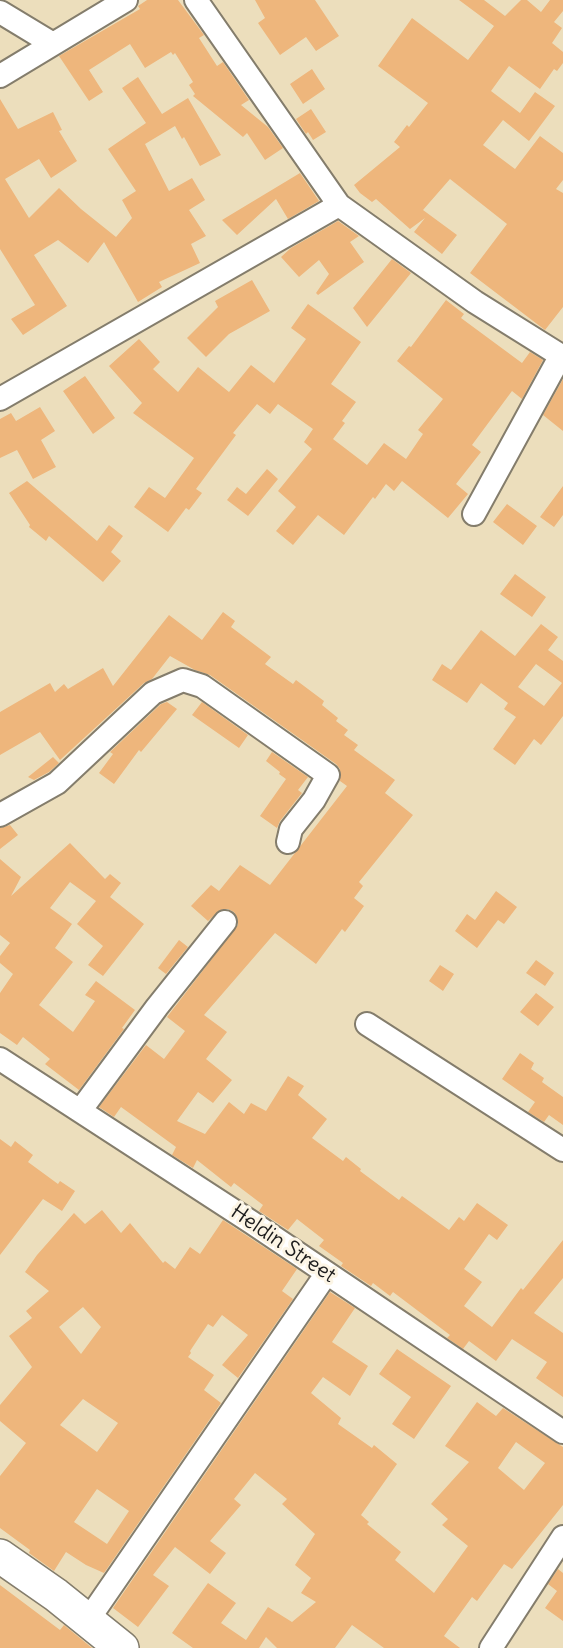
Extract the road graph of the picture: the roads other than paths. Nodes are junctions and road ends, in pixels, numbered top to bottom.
1 (126, 0) edge
2 (196, 0) edge
3 (0, 12) edge
4 (53, 44) junction
5 (0, 76) edge
6 (339, 205) junction
7 (562, 356) edge
8 (0, 399) edge
9 (474, 514) dead end
10 (0, 815) edge
11 (288, 842) dead end
12 (225, 922) dead end
13 (367, 1024) dead end
14 (0, 1059) edge
15 (80, 1111) junction
16 (563, 1150) edge
17 (327, 1273) junction
18 (563, 1432) edge
19 (563, 1537) edge
20 (0, 1556) edge
21 (88, 1620) junction
22 (122, 1648) edge
23 (491, 1648) edge

1 - 4 street
2 - 6 street
3 - 4 street
4 - 5 street
6 - 7 street
6 - 8 street
7 - 9 street
10 - 11 street
12 - 15 street
13 - 16 street
14 - 15 street, Heldin Street
15 - 17 street, Heldin Street
17 - 18 street, Heldin Street
17 - 21 street
19 - 23 street
20 - 21 main road
21 - 22 main road

